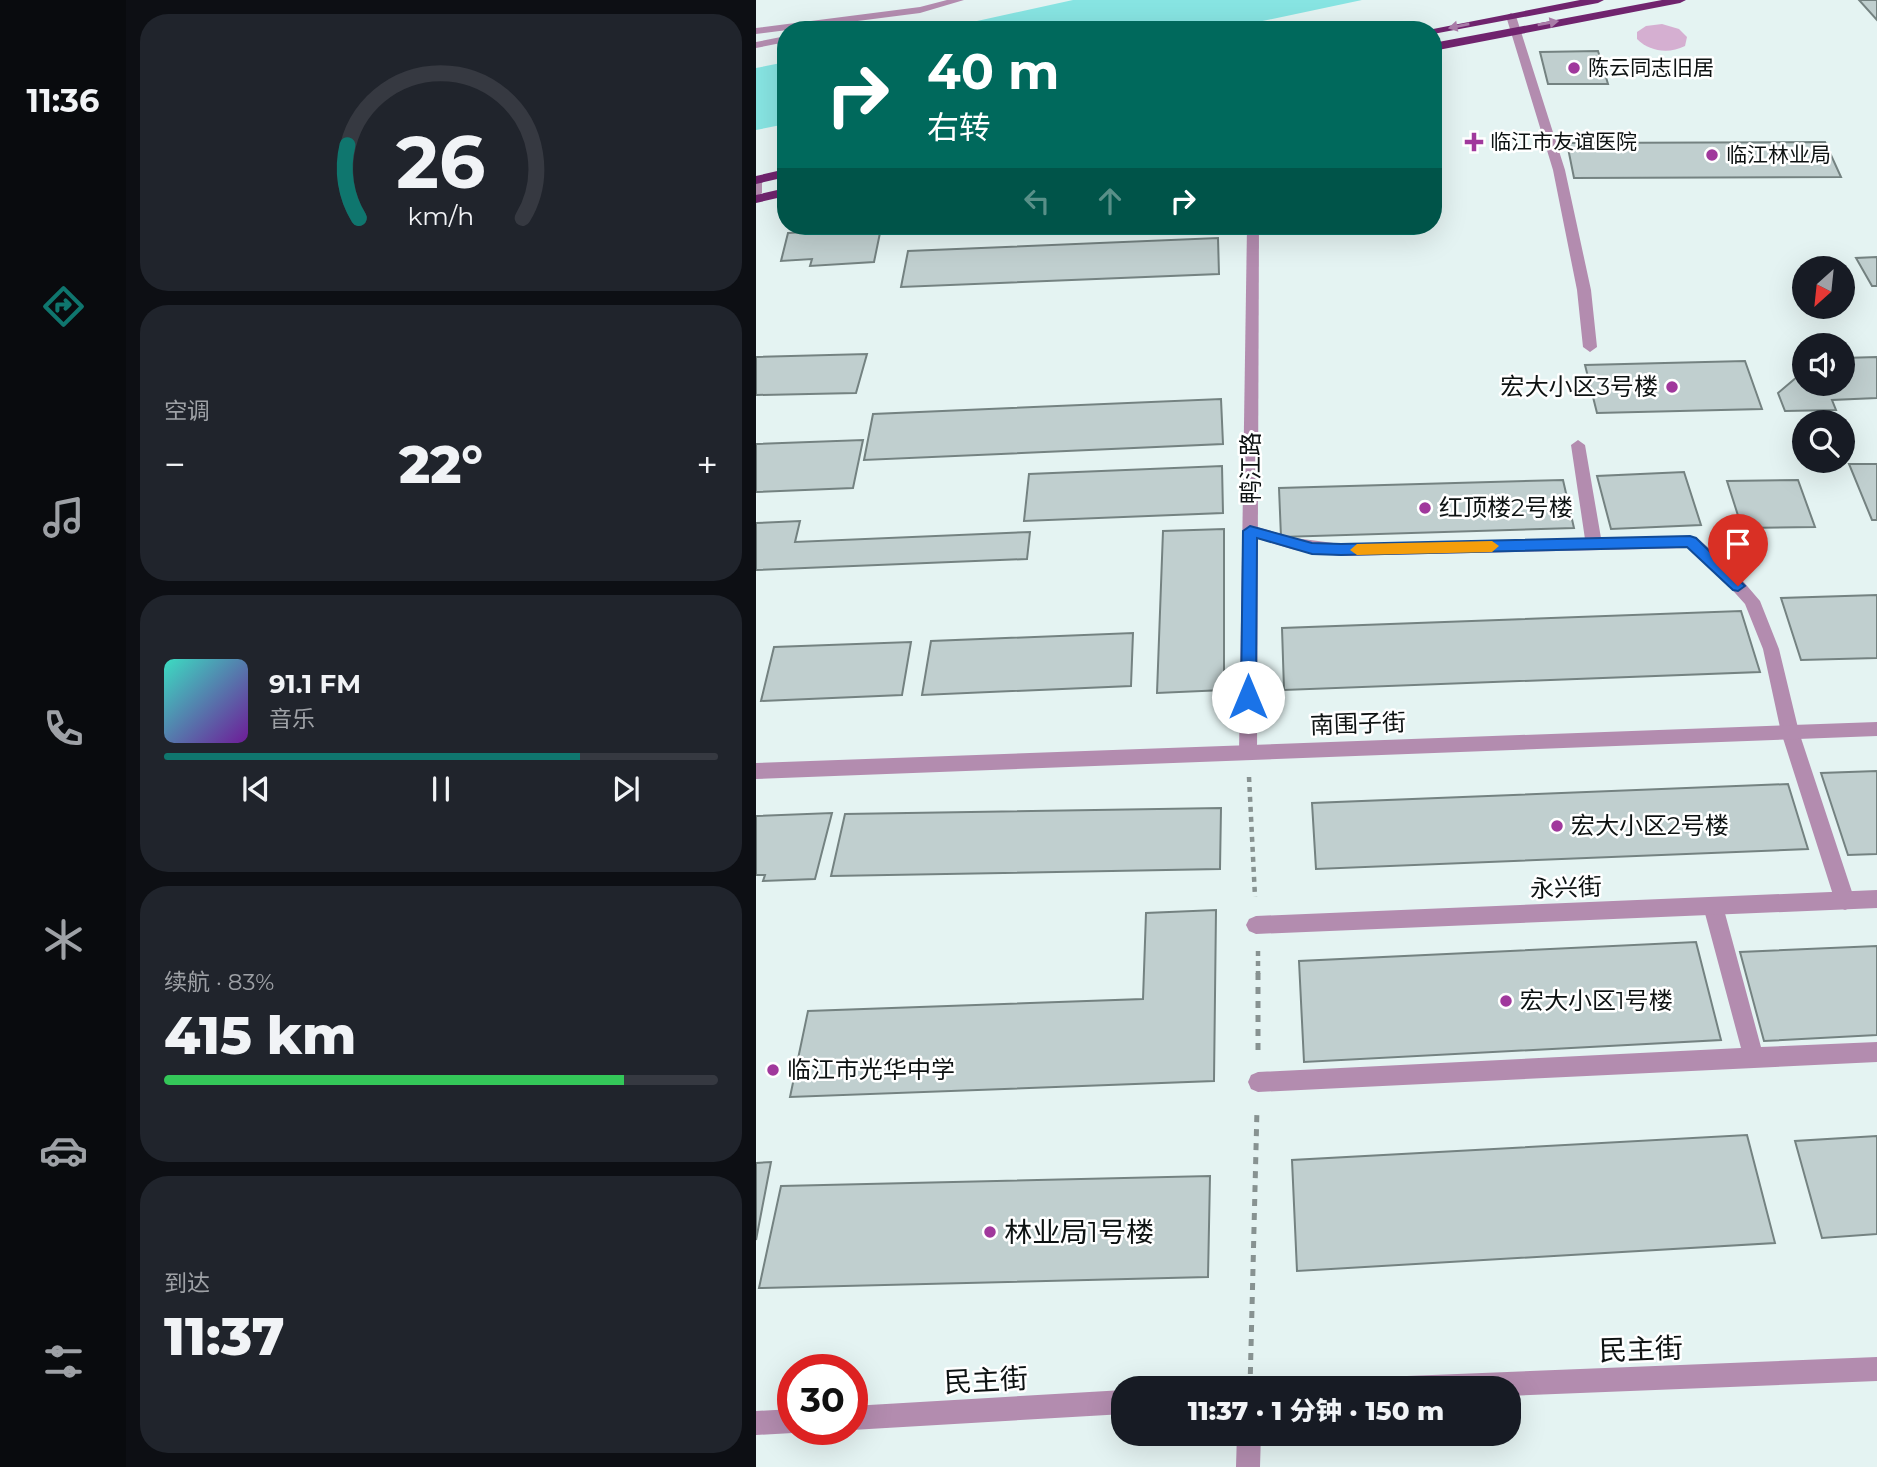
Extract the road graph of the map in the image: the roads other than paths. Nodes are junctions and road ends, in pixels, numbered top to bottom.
1 (959, 0) edge
2 (1598, 0) edge
3 (1681, 0) edge
4 (920, 10) junction
5 (1511, 16) junction
6 (834, 21) edge
7 (870, 21) edge
8 (777, 28) edge
9 (1442, 29) edge
10 (1515, 30) junction
11 (756, 31) edge
12 (777, 41) edge
13 (756, 45) edge
14 (1442, 45) edge
15 (777, 175) edge
16 (756, 180) edge
17 (756, 193) edge
18 (777, 194) edge
19 (756, 199) edge
20 (1253, 235) edge
21 (1590, 347) dead end
22 (1578, 444) dead end
23 (1250, 531) junction
24 (1594, 544) junction
25 (1877, 729) edge
26 (1790, 732) junction
27 (1248, 752) junction
28 (756, 771) edge
29 (1877, 899) edge
30 (1845, 901) junction
31 (1713, 906) junction
32 (1256, 925) dead end
33 (1877, 1052) edge
34 (1754, 1058) junction
35 (1258, 1082) dead end
36 (1877, 1369) edge
37 (1521, 1383) edge
38 (1111, 1403) edge
39 (868, 1417) edge
40 (777, 1422) edge
41 (756, 1423) edge
42 (1249, 1446) edge
43 (1248, 1467) edge

1 - 4 street
2 - 5 highway
10 -> 3 highway
4 - 6 street
4 - 7 street
5 -> 9 highway
5 - 10 street
8 - 11 street
10 - 14 highway
10 - 21 street
12 - 13 street
15 - 16 highway
16 - 17 street
18 - 19 highway
20 - 23 street, 鸭江路
22 - 24 street
23 - 24 street
23 - 27 street, 鸭江路
24 - 26 street
25 - 26 street, 南围子街
26 - 27 street, 南围子街
26 - 30 street
27 - 28 street, 南围子街
29 - 30 street, 永兴街
30 - 31 street, 永兴街
31 - 32 street, 永兴街
31 - 34 street
33 - 34 street
34 - 35 street
36 - 37 street, 民主街
38 - 39 street, 民主街
40 - 41 street
42 - 43 street

